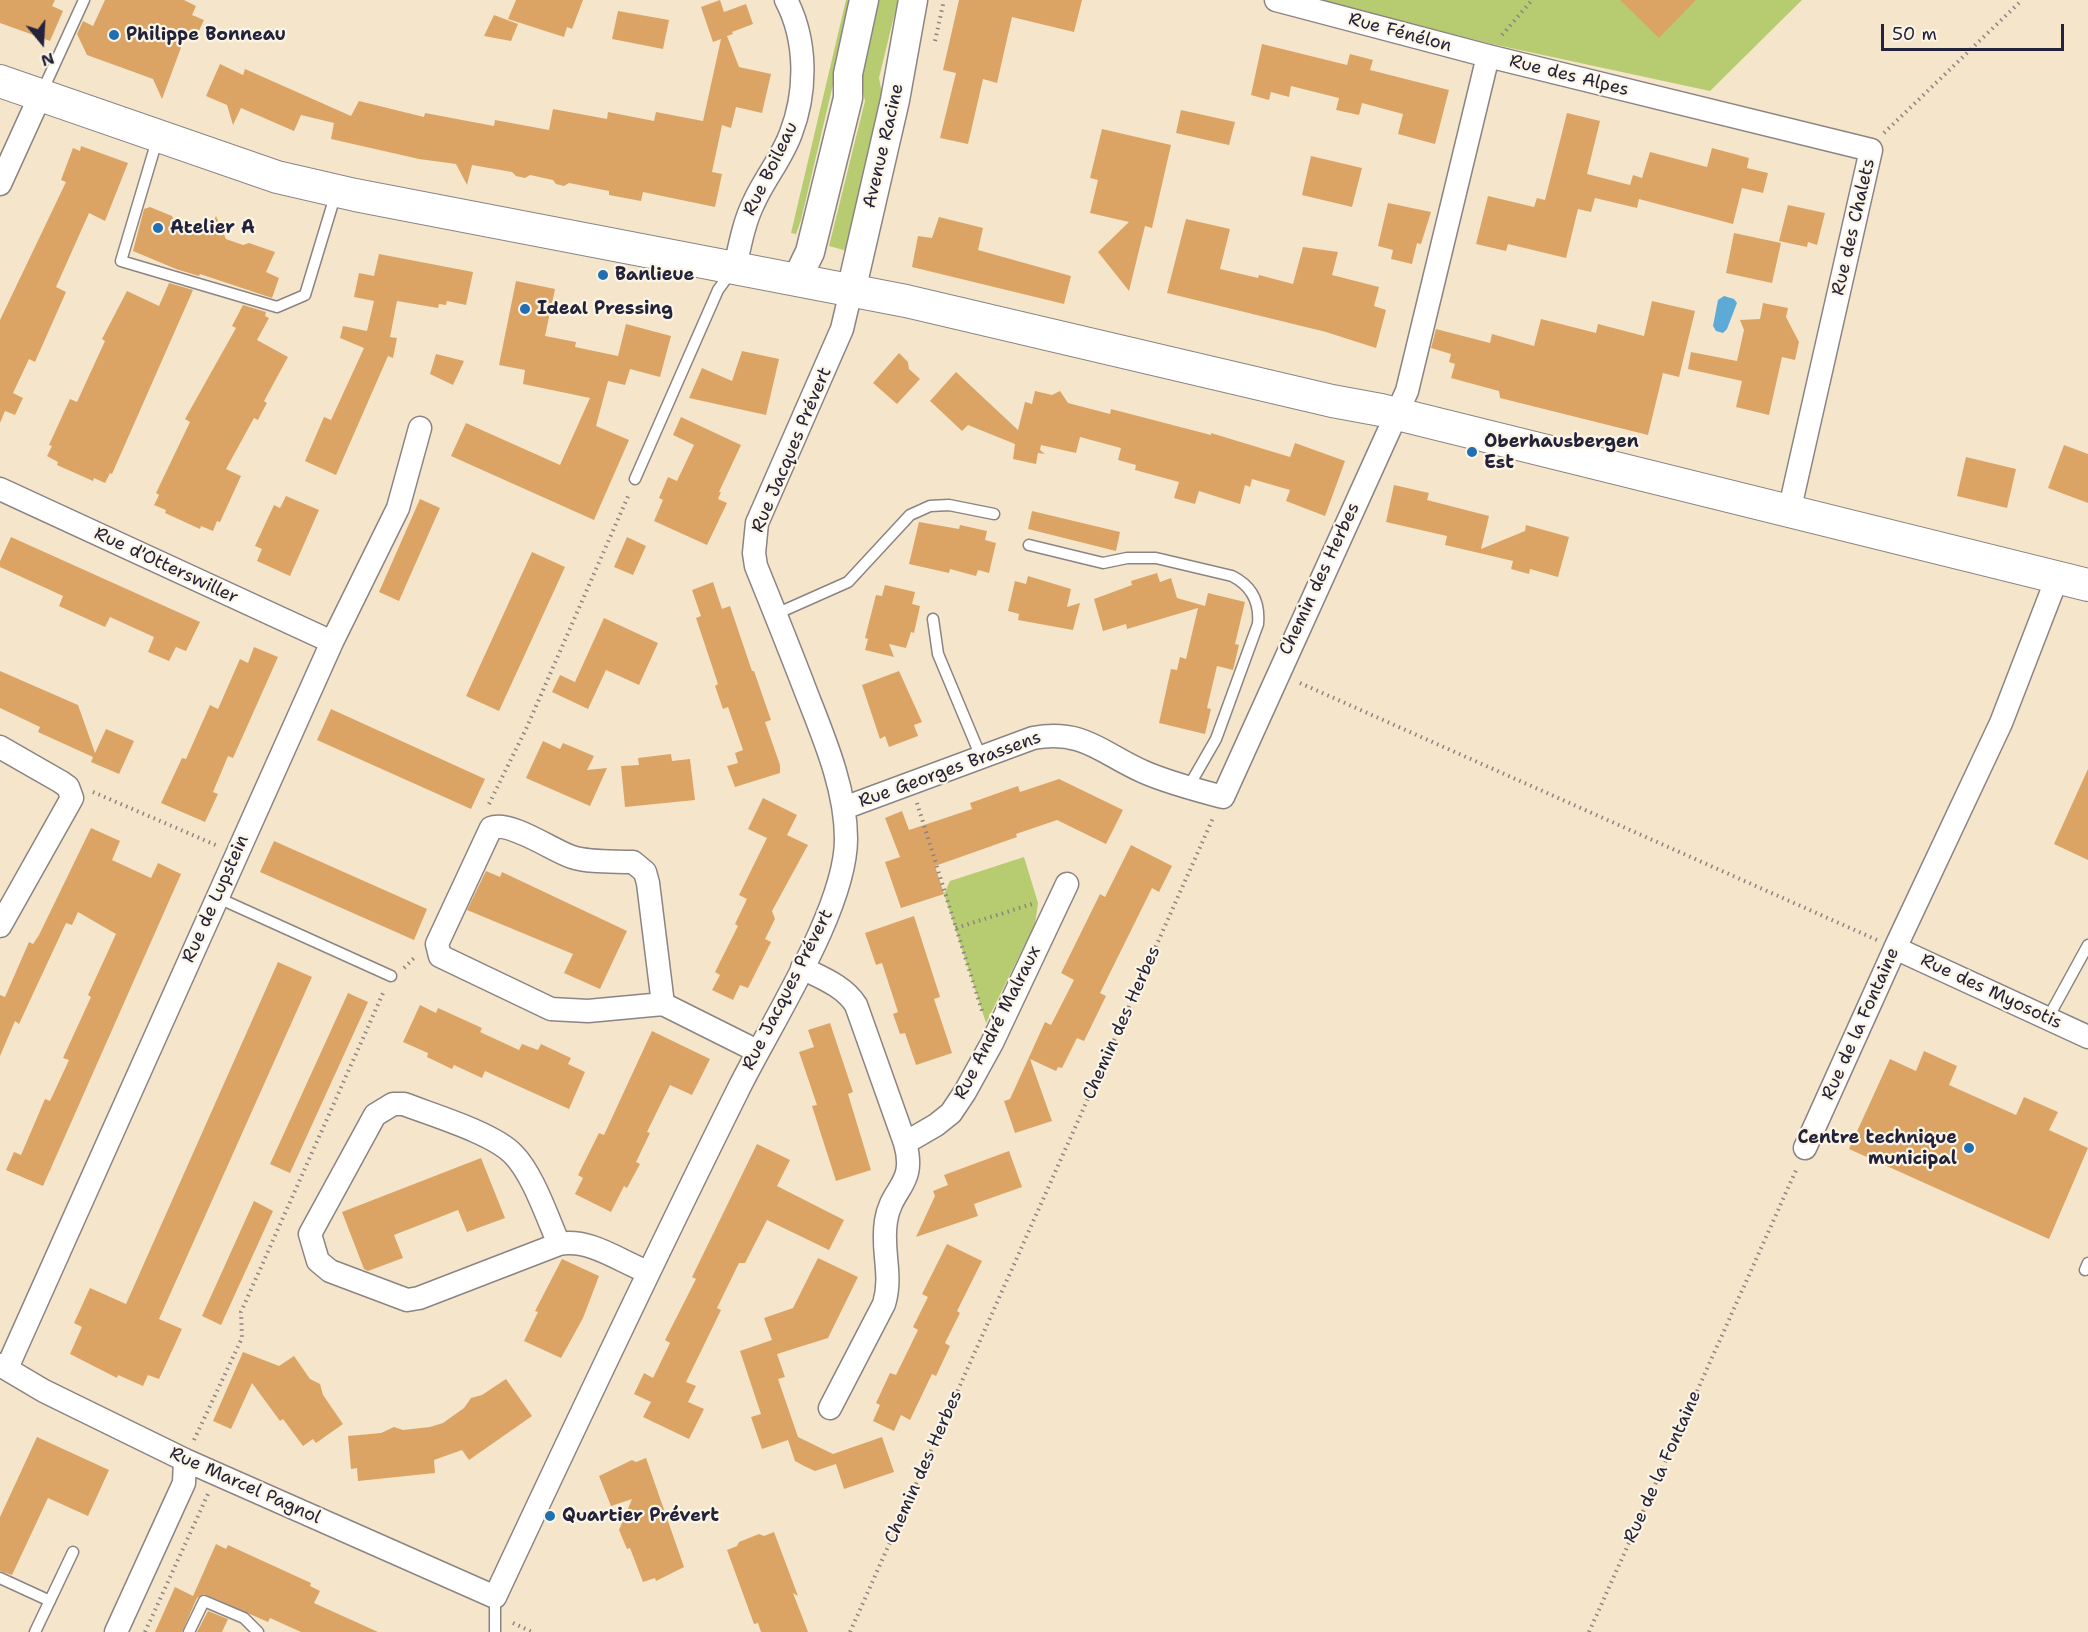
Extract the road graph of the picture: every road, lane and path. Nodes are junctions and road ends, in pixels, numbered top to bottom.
1 (84, 0) edge
2 (786, 0) edge
3 (864, 0) edge
4 (914, 0) edge
5 (1276, 0) edge
6 (1532, 0) edge
7 (2022, 0) edge
8 (1488, 56) junction
9 (0, 81) edge
10 (40, 96) junction
11 (158, 137) junction
12 (1871, 150) junction
13 (0, 184) edge
14 (336, 191) junction
15 (735, 267) junction
16 (797, 279) junction
17 (851, 291) junction
18 (1396, 414) junction
19 (420, 428) dead end
20 (635, 479) dead end
21 (0, 489) edge
22 (1789, 512) junction
23 (993, 514) dead end
24 (1029, 545) dead end
25 (2057, 578) junction
26 (2088, 585) edge
27 (776, 614) junction
28 (933, 619) dead end
29 (332, 642) junction
30 (1277, 673) junction
31 (0, 747) edge
32 (981, 757) junction
33 (911, 784) junction
34 (1189, 786) junction
35 (71, 792) junction
36 (1223, 797) junction
37 (844, 808) junction
38 (236, 854) junction
39 (1064, 890) joint
40 (216, 897) junction
41 (0, 926) edge
42 (956, 928) junction
43 (2088, 945) edge
44 (1895, 948) junction
45 (802, 968) junction
46 (391, 976) dead end
47 (663, 1004) junction
48 (2048, 1018) junction
49 (2088, 1037) edge
50 (992, 1043) junction
51 (757, 1051) junction
52 (905, 1143) junction
53 (1806, 1148) joint
54 (559, 1244) junction
55 (648, 1272) junction
56 (4, 1366) edge
57 (830, 1408) dead end
58 (185, 1460) junction
59 (211, 1488) dead end
60 (74, 1552) dead end
61 (0, 1578) edge
62 (495, 1598) junction
63 (50, 1601) junction
64 (516, 1625) dead end
65 (35, 1632) edge
66 (116, 1632) edge
67 (145, 1632) edge
68 (189, 1632) edge
69 (258, 1632) edge
70 (495, 1632) edge
71 (531, 1632) edge
72 (850, 1632) edge
73 (1589, 1632) edge

1 - 10 lane
2 - 15 street, Rue Boileau
3 - 16 street
4 - 17 street, Avenue Racine
5 - 8 street, Rue Fénélon
6 - 8 path
7 - 12 path, Rue des Chalets
8 - 12 street, Rue des Alpes
8 - 18 street, Rue des Alpes
9 - 10 main road
10 - 11 main road
10 - 13 street
11 - 14 main road
11 - 14 lane
12 - 22 street, Rue des Chalets
14 - 15 main road
15 - 16 main road
15 - 20 lane
16 - 17 main road
17 - 18 main road
17 - 27 street, Rue Jacques Prévert
18 - 22 main road
18 - 30 street, Chemin des Herbes
19 - 29 street, Rue de Lupstein
21 - 29 street, Rue d'Otterswiller
22 - 25 main road
23 - 27 lane
24 - 34 lane
25 - 26 main road
25 - 44 street, Rue de la Fontaine
27 - 37 street, Rue Jacques Prévert
28 - 32 lane
29 - 38 street, Rue de Lupstein
30 - 36 street, Chemin des Herbes
30 - 44 path
31 - 35 street
32 - 33 street, Rue Georges Brassens
32 - 34 street, Rue Georges Brassens
33 - 37 street, Rue Georges Brassens
33 - 42 path
34 - 36 street, Rue Georges Brassens
35 - 38 path
35 - 41 street
36 - 72 path, Chemin des Herbes
37 - 45 street, Rue Jacques Prévert
38 - 40 street, Rue de Lupstein
39 - 42 path
39 - 50 street, Rue André Malraux
40 - 46 lane
40 - 56 street, Rue de Lupstein
42 - 50 path
43 - 48 lane
44 - 48 street, Rue des Myosotis
44 - 53 street, Rue de la Fontaine
45 - 51 street, Rue Jacques Prévert
45 - 52 street
47 - 47 street
47 - 51 street
48 - 49 street, Rue des Myosotis
50 - 52 street, Rue André Malraux
51 - 55 street, Rue Jacques Prévert
52 - 57 street
53 - 73 path, Rue de la Fontaine
54 - 54 street
54 - 55 street
55 - 62 street, Rue Jacques Prévert
56 - 58 street, Rue Marcel Pagnol
58 - 62 street, Rue Marcel Pagnol
58 - 66 street
59 - 67 path
60 - 63 lane
61 - 63 lane
62 - 70 lane
63 - 65 lane
64 - 71 path
68 - 69 lane

